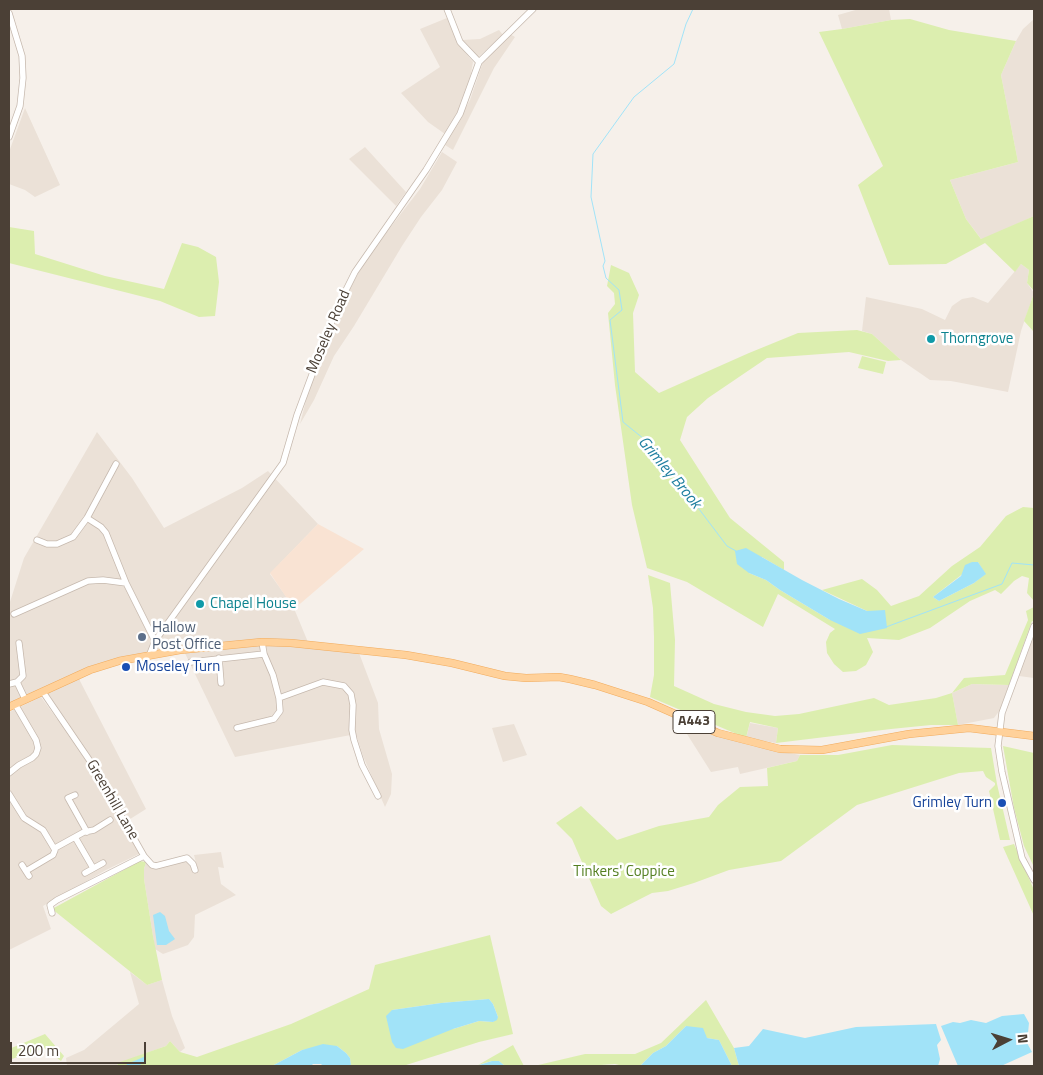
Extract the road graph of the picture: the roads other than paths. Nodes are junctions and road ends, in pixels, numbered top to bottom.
1 (447, 9) edge
2 (534, 9) edge
3 (9, 13) edge
4 (479, 62) junction
5 (9, 137) edge
6 (114, 465) dead end
7 (87, 518) junction
8 (40, 539) dead end
9 (126, 583) junction
10 (14, 614) dead end
11 (1034, 626) edge
12 (155, 641) junction
13 (262, 642) junction
14 (19, 644) dead end
15 (264, 654) junction
16 (149, 656) junction
17 (219, 658) junction
18 (191, 662) dead end
19 (17, 682) junction
20 (221, 683) dead end
21 (9, 684) edge
22 (43, 692) junction
23 (279, 698) junction
24 (25, 699) junction
25 (12, 706) edge
26 (237, 728) dead end
27 (999, 731) junction
28 (1034, 736) edge
29 (9, 773) edge
30 (9, 794) edge
31 (75, 795) dead end
32 (378, 796) dead end
33 (110, 820) dead end
34 (87, 832) junction
35 (75, 837) junction
36 (55, 848) junction
37 (144, 856) junction
38 (103, 863) dead end
39 (22, 865) dead end
40 (93, 868) junction
41 (195, 870) dead end
42 (85, 873) dead end
43 (1034, 880) edge
44 (52, 913) dead end

1 - 4 street
2 - 4 street
3 - 5 street
4 - 12 street, Moseley Road
6 - 7 street
7 - 8 street
7 - 9 street
9 - 10 street
9 - 12 street
11 - 27 street
12 - 16 street, Moseley Road
13 - 15 street
13 - 16 main road, A443
13 - 27 main road, A443
14 - 19 street
15 - 17 street
15 - 23 street
16 - 22 main road, A443
17 - 18 street
17 - 20 street
19 - 21 street
19 - 24 street
22 - 24 main road, A443
22 - 37 street, Greenhill Lane
23 - 26 street
23 - 32 street
24 - 25 main road, A443
25 - 29 street
27 - 28 main road, A443
27 - 43 street
30 - 36 street
31 - 34 street
33 - 34 street
34 - 35 street
35 - 36 street
35 - 40 street
36 - 39 street
37 - 41 street, Greenhill Lane
37 - 44 street
38 - 40 street
40 - 42 street

